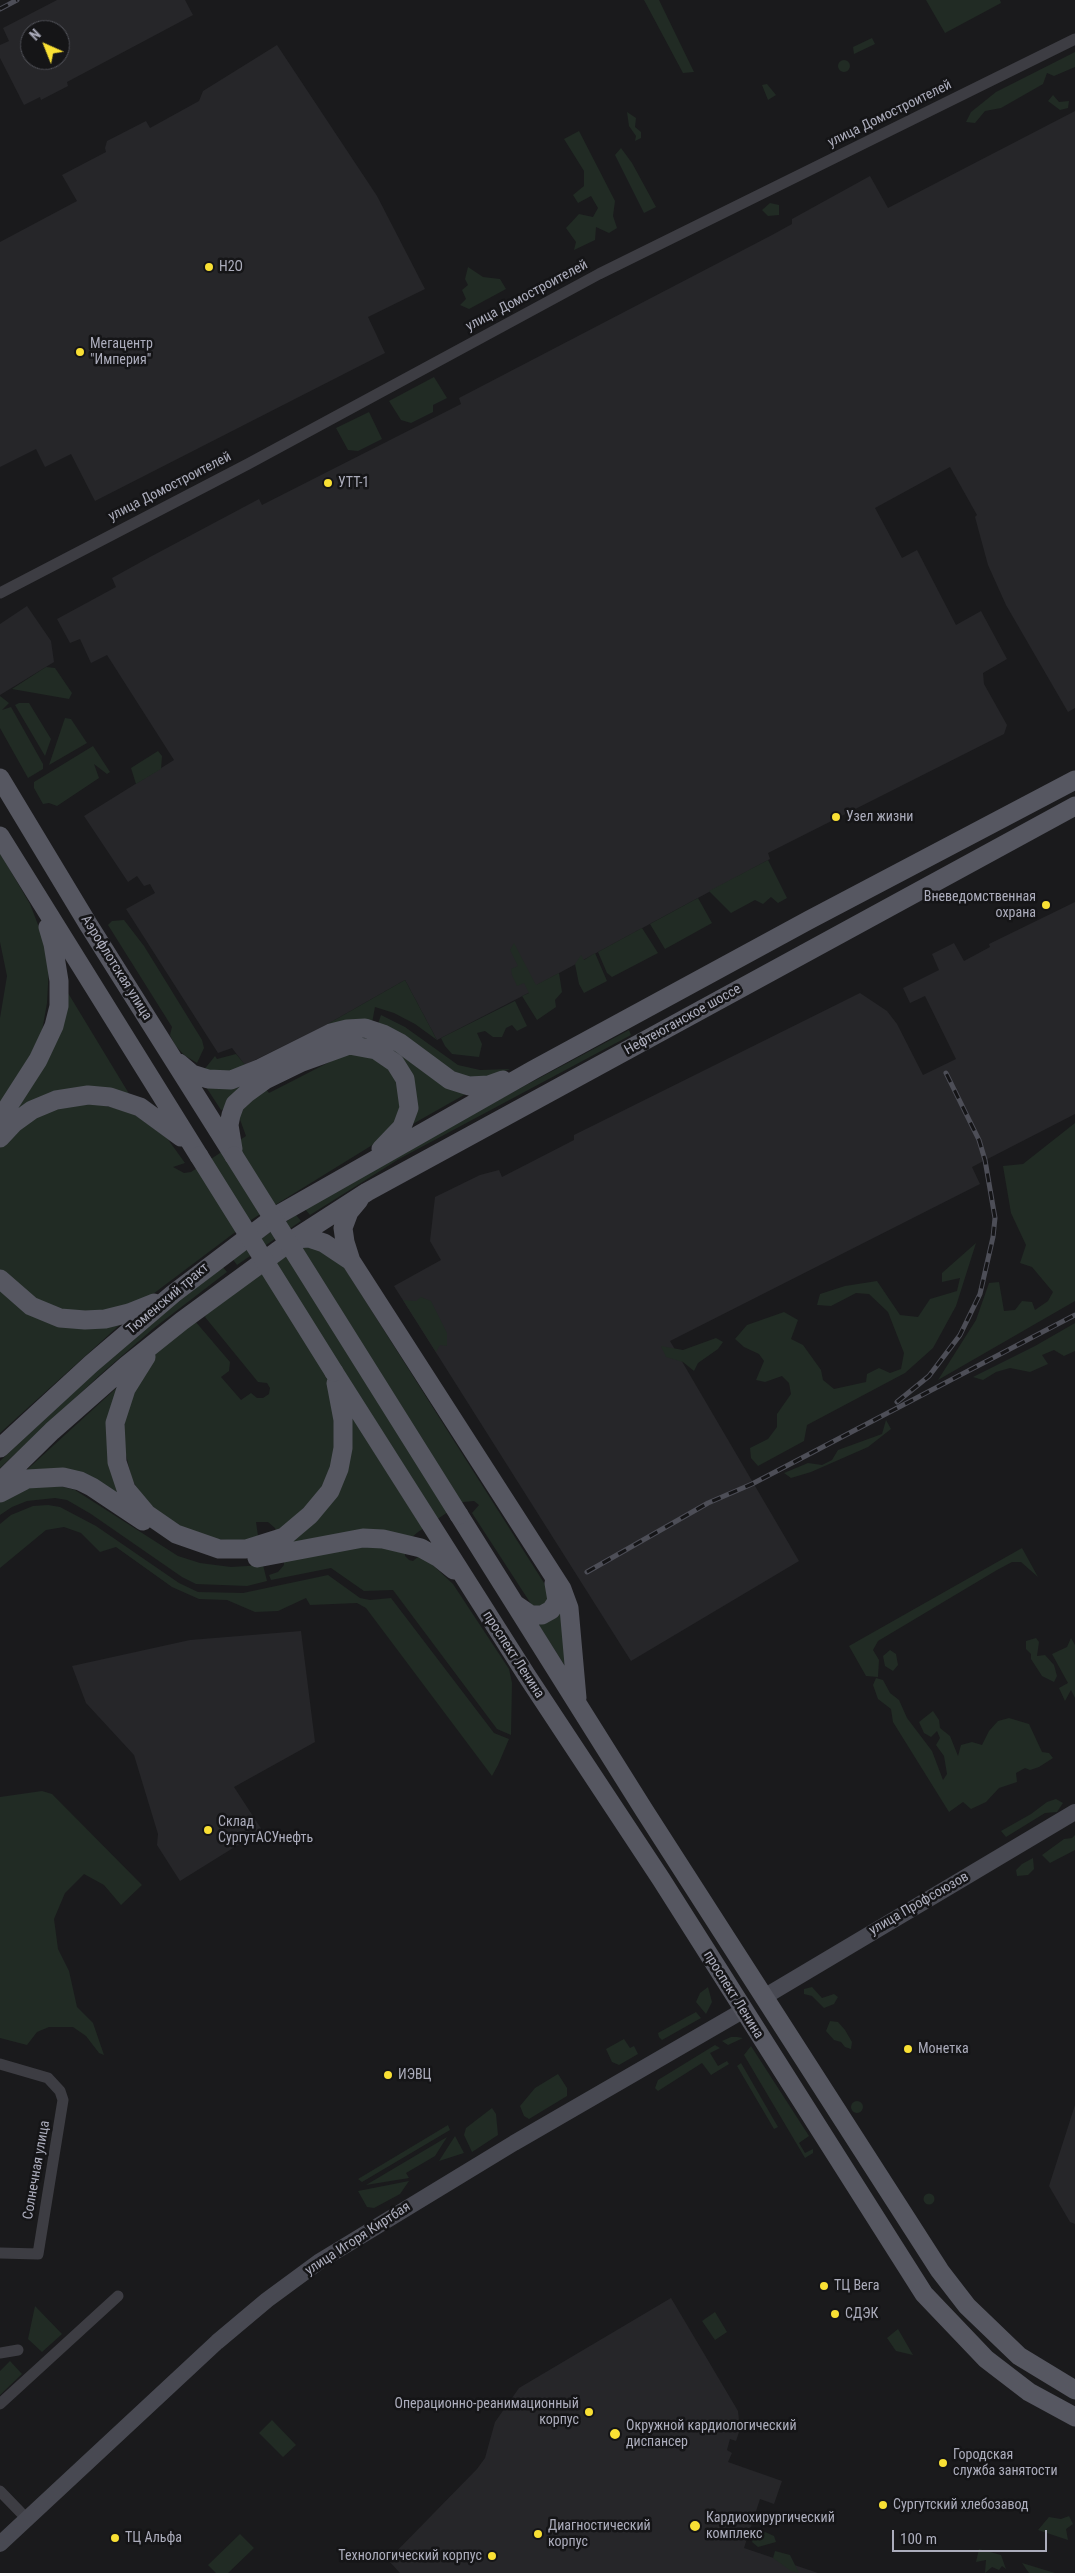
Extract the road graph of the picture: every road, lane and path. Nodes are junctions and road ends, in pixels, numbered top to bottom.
1 (1075, 39) edge
2 (0, 593) edge
3 (0, 778) edge
4 (1075, 780) edge
5 (1075, 806) edge
6 (0, 836) edge
7 (40, 904) junction
8 (164, 1045) junction
9 (533, 1070) junction
10 (0, 1119) edge
11 (0, 1138) edge
12 (227, 1138) junction
13 (199, 1156) junction
14 (234, 1156) joint
15 (353, 1171) junction
16 (367, 1192) junction
17 (294, 1239) junction
18 (351, 1261) junction
19 (0, 1279) edge
20 (173, 1294) junction
21 (182, 1321) junction
22 (334, 1372) junction
23 (0, 1448) edge
24 (0, 1482) edge
25 (0, 1493) edge
26 (261, 1552) junction
27 (546, 1566) junction
28 (474, 1594) junction
29 (514, 1603) junction
30 (578, 1705) junction
31 (1075, 1812) edge
32 (764, 1998) junction
33 (744, 2010) junction
34 (0, 2064) edge
35 (0, 2253) edge
36 (118, 2296) dead end
37 (18, 2350) dead end
38 (0, 2353) edge
39 (1075, 2390) edge
40 (0, 2404) edge
41 (1075, 2417) edge
42 (0, 2491) edge
43 (27, 2519) junction
44 (0, 2544) edge

1 - 2 street, улица Домостроителей
3 - 8 main road, Аэрофлотская улица
4 - 9 main road, Нефтеюганское шоссе
5 - 16 main road, Нефтеюганское шоссе
6 - 7 main road, Аэрофлотская улица
7 - 10 main road
7 - 13 main road, Аэрофлотская улица
8 - 9 main road
8 - 12 main road, Аэрофлотская улица
9 - 15 main road, Нефтеюганское шоссе
11 - 13 main road
12 - 14 main road, Аэрофлотская улица
12 - 15 main road
13 - 22 main road, проспект Ленина, bridge
14 - 29 main road, проспект Ленина, bridge
15 - 20 main road, Тюменский тракт
16 - 17 main road, Нефтеюганское шоссе
16 - 18 main road
17 - 18 main road
17 - 21 main road, Тюменский тракт
18 - 27 main road
19 - 20 main road
20 - 23 main road, Тюменский тракт
21 - 24 main road, Тюменский тракт
21 - 26 main road
22 - 26 main road
22 - 28 main road, проспект Ленина
25 - 26 main road
26 - 28 main road
27 - 29 main road
27 - 30 main road
28 - 33 main road, проспект Ленина
29 - 30 main road, проспект Ленина
30 - 32 main road, проспект Ленина
31 - 32 main road, улица Профсоюзов
32 - 33 main road, улица Игоря Киртбая
32 - 39 main road, проспект Ленина
33 - 41 main road, проспект Ленина
33 - 43 main road, улица Игоря Киртбая
34 - 35 street, Солнечная улица
36 - 40 street
37 - 38 street
42 - 43 street
43 - 44 main road, улица Игоря Киртбая

